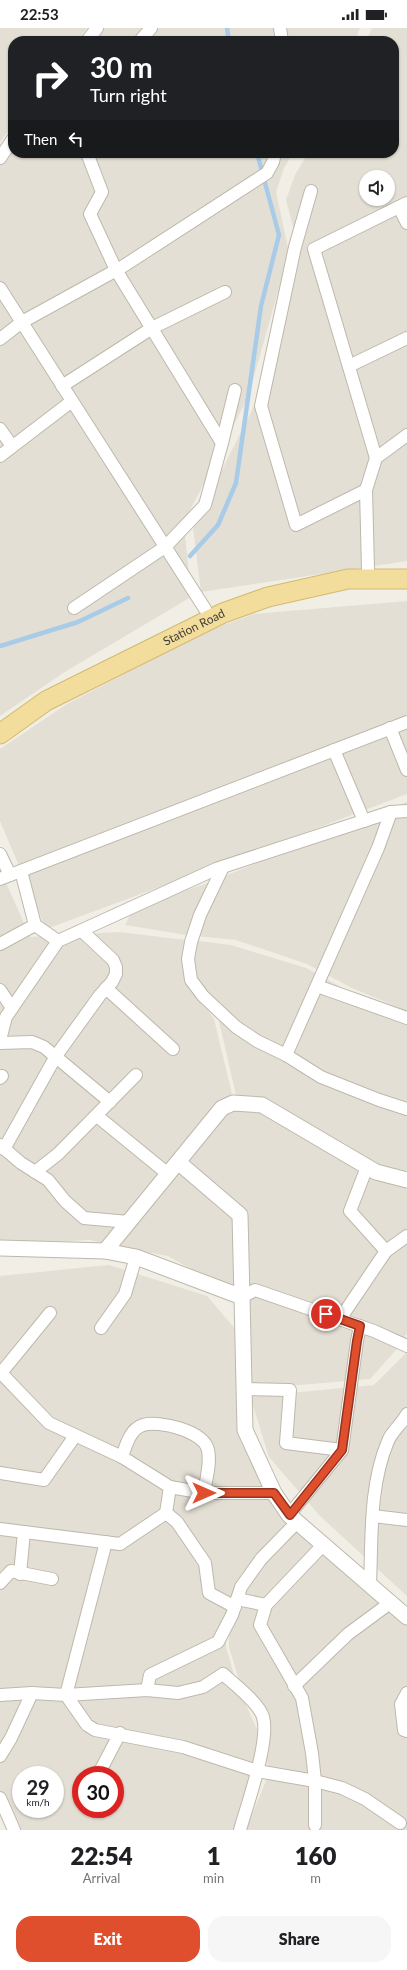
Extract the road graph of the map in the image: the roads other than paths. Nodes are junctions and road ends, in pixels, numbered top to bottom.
1 (97, 28) edge
2 (151, 28) edge
3 (91, 36) edge
4 (144, 36) edge
5 (8, 146) edge
6 (0, 158) edge
7 (89, 158) edge
8 (274, 158) edge
9 (311, 191) dead end
10 (403, 205) edge
11 (407, 223) edge
12 (116, 270) junction
13 (0, 288) edge
14 (225, 292) dead end
15 (22, 322) junction
16 (152, 328) junction
17 (407, 338) edge
18 (0, 339) edge
19 (349, 366) junction
20 (62, 386) junction
21 (235, 390) dead end
22 (72, 401) junction
23 (0, 429) edge
24 (407, 435) edge
25 (222, 443) junction
26 (12, 446) junction
27 (0, 456) edge
28 (376, 458) junction
29 (366, 490) junction
30 (166, 547) junction
31 (407, 568) edge
32 (368, 569) junction
33 (407, 579) edge
34 (74, 608) dead end
35 (205, 609) junction
36 (0, 720) edge
37 (407, 722) edge
38 (390, 728) junction
39 (0, 734) edge
40 (334, 750) junction
41 (407, 770) edge
42 (407, 811) edge
43 (391, 812) junction
44 (364, 821) junction
45 (0, 854) edge
46 (222, 867) junction
47 (22, 871) junction
48 (5, 877) edge
49 (35, 925) junction
50 (82, 930) junction
51 (58, 942) junction
52 (0, 944) edge
53 (317, 986) junction
54 (106, 988) junction
55 (0, 990) edge
56 (12, 1008) junction
57 (407, 1018) edge
58 (0, 1040) edge
59 (0, 1044) edge
60 (173, 1049) dead end
61 (286, 1055) junction
62 (56, 1056) junction
63 (136, 1075) dead end
64 (110, 1102) junction
65 (407, 1108) edge
66 (97, 1116) junction
67 (2, 1147) edge
68 (178, 1162) junction
69 (368, 1167) junction
70 (35, 1172) junction
71 (168, 1174) junction
72 (407, 1180) edge
73 (129, 1222) junction
74 (407, 1236) edge
75 (0, 1248) edge
76 (105, 1251) junction
77 (386, 1252) junction
78 (136, 1257) junction
79 (242, 1297) junction
80 (50, 1313) dead end
81 (340, 1319) junction
82 (360, 1326) junction
83 (101, 1328) dead end
84 (407, 1346) edge
85 (0, 1374) edge
86 (244, 1389) junction
87 (407, 1414) edge
88 (75, 1436) junction
89 (342, 1450) junction
90 (122, 1457) junction
91 (0, 1473) edge
92 (170, 1487) junction
93 (204, 1493) junction
94 (274, 1493) junction
95 (166, 1513) junction
96 (373, 1516) junction
97 (293, 1519) junction
98 (407, 1520) edge
99 (0, 1529) edge
100 (24, 1532) junction
101 (106, 1542) junction
102 (323, 1545) junction
103 (20, 1574) junction
104 (52, 1579) dead end
105 (0, 1583) edge
106 (370, 1585) junction
107 (236, 1603) junction
108 (390, 1603) junction
109 (266, 1605) junction
110 (407, 1617) edge
111 (294, 1686) junction
112 (147, 1690) junction
113 (32, 1693) junction
114 (407, 1693) edge
115 (0, 1695) edge
116 (66, 1695) junction
117 (407, 1731) edge
118 (120, 1734) junction
119 (0, 1756) edge
120 (103, 1766) edge
121 (257, 1771) junction
122 (316, 1781) junction
123 (0, 1798) edge
124 (404, 1824) edge
125 (315, 1825) dead end
126 (14, 1830) edge
127 (240, 1830) edge
128 (390, 1830) edge

1 - 3 street
2 - 4 street
5 - 6 street
7 - 12 street
8 - 12 street
9 - 29 street
10 - 11 street
10 - 19 street
12 - 15 street
12 - 16 street
13 - 15 street
14 - 16 street
15 - 18 street
15 - 20 street
16 - 20 street
16 - 25 street
17 - 19 street
19 - 28 street
20 - 22 street
21 - 25 street
22 - 26 street
22 - 30 street
23 - 26 street
24 - 28 street
25 - 30 street
26 - 27 street
28 - 29 street
29 - 32 street
30 - 34 street
30 - 35 street
31 - 32 main road, Station Road
32 - 35 main road, Station Road
33 - 39 main road, Station Road
35 - 36 main road, Station Road
37 - 38 street
38 - 40 street
38 - 41 street
40 - 44 street
40 - 47 street
42 - 43 street
43 - 44 street
43 - 53 street
44 - 46 street
45 - 48 street
46 - 50 street
46 - 61 street
47 - 48 street
47 - 49 street
49 - 51 street
49 - 52 street
50 - 51 street
50 - 54 street
51 - 56 street
53 - 57 street
53 - 61 street
54 - 60 street
54 - 62 street
55 - 56 street
56 - 58 street
59 - 62 street
61 - 65 street
62 - 64 street
62 - 67 street
63 - 64 street
64 - 66 street
66 - 70 street
66 - 71 street
67 - 70 street
68 - 69 street
68 - 71 street
68 - 79 street
69 - 72 street
69 - 77 street
70 - 73 street
71 - 73 street
73 - 76 street
74 - 77 street
75 - 76 street
76 - 78 street
77 - 81 street
78 - 79 street
78 - 83 street
79 - 81 street
79 - 86 street
80 - 85 street
81 - 82 street
82 - 84 street
82 - 89 street
85 - 88 street
86 - 89 street
86 - 94 street
87 - 96 street
88 - 90 street
88 - 91 street
89 - 97 street
90 - 92 street
90 - 93 street
92 - 93 street
92 - 95 street
93 - 94 street
94 - 97 street
95 - 101 street
95 - 107 street
96 - 98 street
96 - 106 street
97 - 102 street
97 - 107 street
99 - 100 street
100 - 101 street
100 - 103 street
101 - 116 street
102 - 106 street
102 - 109 street
103 - 104 street
103 - 105 street
106 - 108 street
107 - 109 street
107 - 112 street
108 - 110 street
108 - 111 street
109 - 111 street
111 - 122 street
112 - 116 street
112 - 121 street
113 - 115 street
113 - 116 street
113 - 119 street
114 - 117 street
116 - 118 street
118 - 120 street
118 - 121 street
121 - 122 street
121 - 127 street
122 - 124 street
122 - 125 street
123 - 126 street
124 - 128 street

